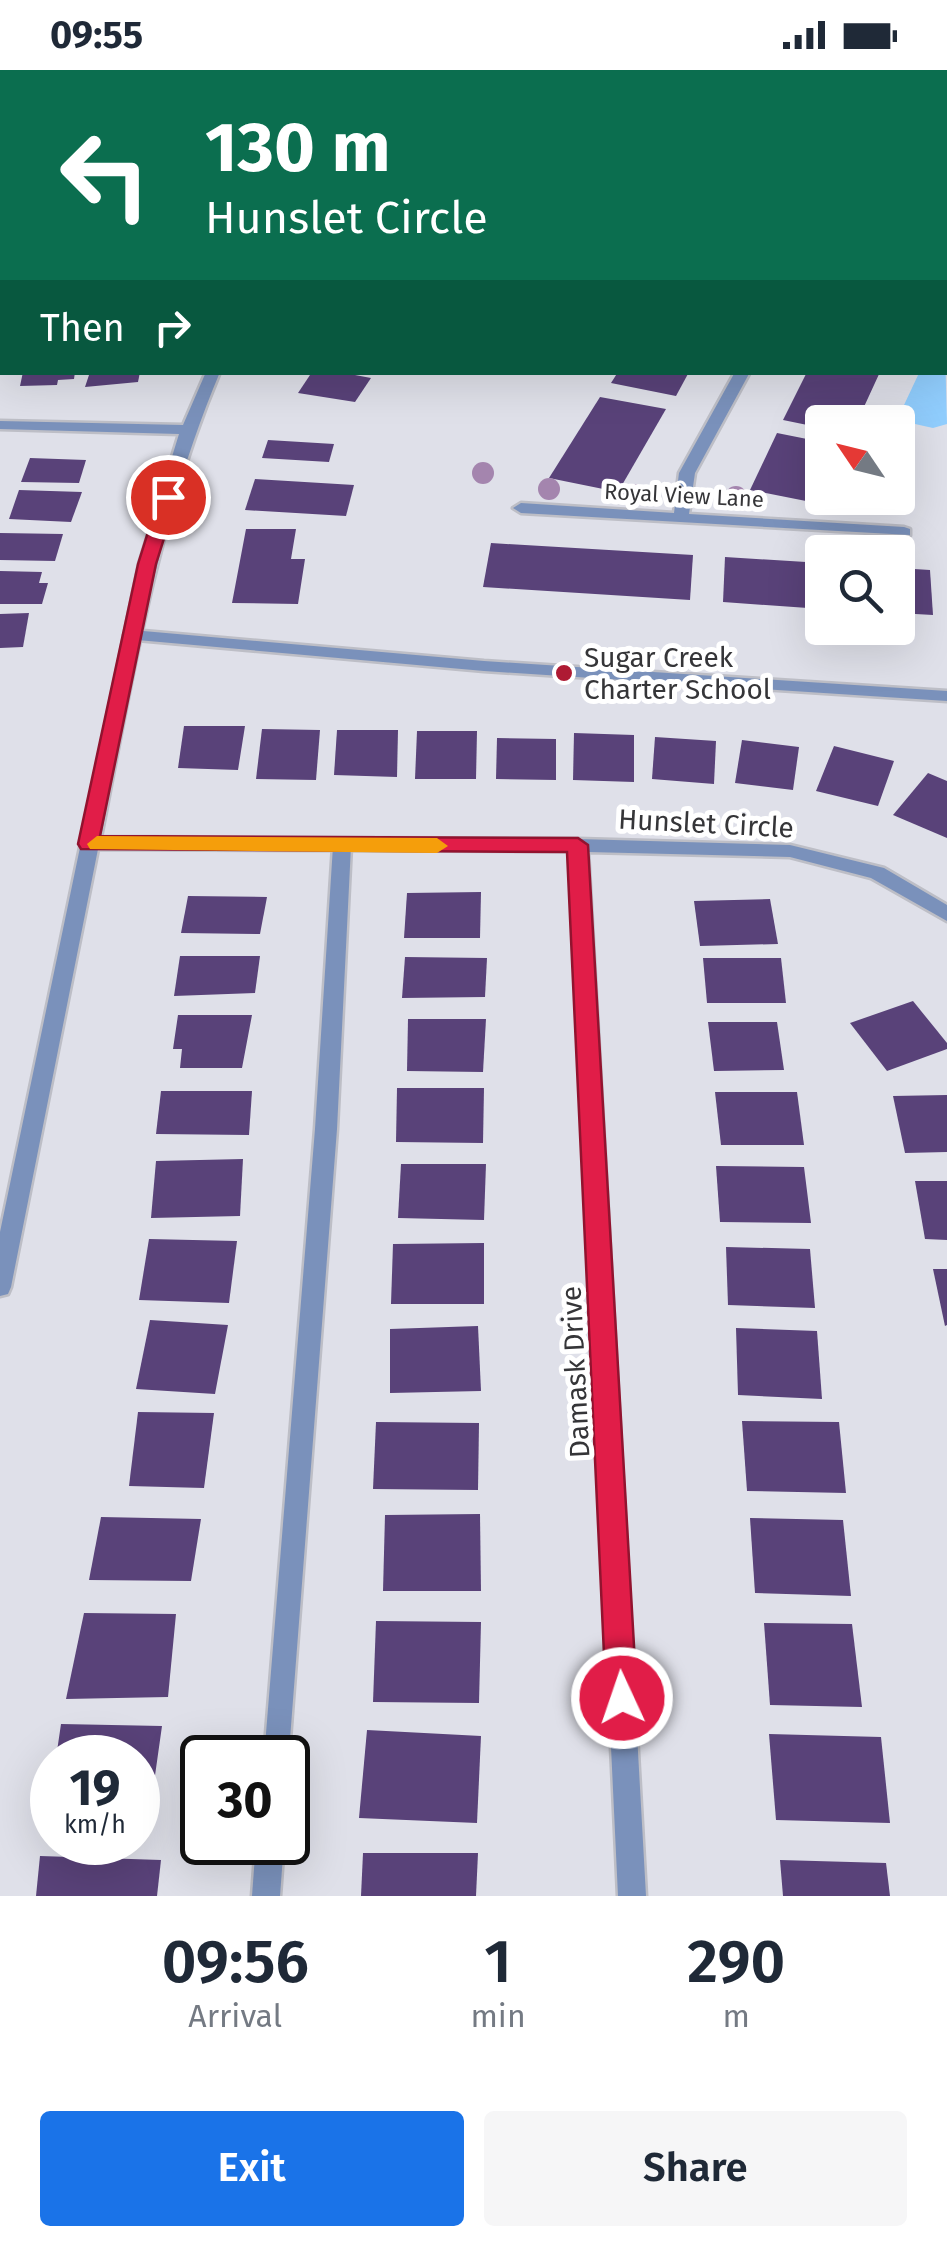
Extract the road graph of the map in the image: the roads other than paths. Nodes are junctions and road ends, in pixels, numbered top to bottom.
1 (212, 375) edge
2 (740, 375) edge
3 (0, 425) edge
4 (188, 430) junction
5 (520, 508) dead end
6 (681, 517) junction
7 (904, 532) dead end
8 (132, 634) junction
9 (947, 696) edge
10 (88, 844) junction
11 (578, 845) junction
12 (342, 846) junction
13 (947, 914) edge
14 (0, 1288) edge
15 (279, 1735) edge
16 (268, 1865) edge
17 (266, 1896) edge
18 (632, 1896) edge

1 - 4 street
2 - 6 street
3 - 4 street
4 - 8 street
5 - 6 street, Royal View Lane
6 - 7 street, Royal View Lane
8 - 9 street
8 - 10 street
10 - 12 street, Hunslet Circle
10 - 14 street
11 - 12 street, Hunslet Circle
11 - 13 street, Hunslet Circle
11 - 18 street, Damask Drive
12 - 15 street
16 - 17 street

